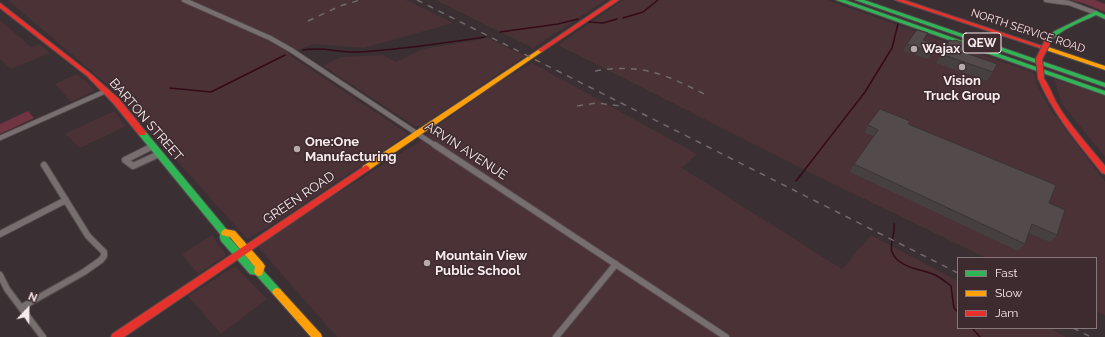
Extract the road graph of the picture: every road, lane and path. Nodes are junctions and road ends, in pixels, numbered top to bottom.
1 (184, 0) edge
2 (616, 0) edge
3 (839, 0) edge
4 (858, 0) edge
5 (876, 0) edge
6 (898, 0) edge
7 (1046, 0) edge
8 (0, 5) edge
9 (1096, 13) junction
10 (1105, 17) edge
11 (1105, 68) edge
12 (1105, 79) edge
13 (1105, 85) edge
14 (106, 90) junction
15 (1105, 93) edge
16 (418, 134) junction
17 (0, 138) edge
18 (153, 146) junction
19 (159, 154) junction
20 (44, 165) dead end
21 (1105, 171) edge
22 (66, 200) junction
23 (225, 233) junction
24 (0, 234) edge
25 (246, 248) junction
26 (237, 254) junction
27 (616, 264) junction
28 (259, 272) junction
29 (0, 275) edge
30 (22, 307) junction
31 (43, 337) edge
32 (116, 337) edge
33 (317, 337) edge
34 (556, 337) edge
35 (726, 337) edge

1 - 16 street, ARVIN AVENUE
2 - 16 main road, GREEN ROAD
3 - 15 main road
4 - 13 main road, QEW
5 - 12 main road, QEW
6 - 11 main road, NORTH SERVICE ROAD
7 - 9 street
8 - 14 main road, BARTON STREET
9 - 10 main road
9 - 21 main road, bridge
14 - 17 street
14 - 18 main road, BARTON STREET
16 - 25 main road, GREEN ROAD
16 - 27 street, ARVIN AVENUE
18 - 19 main road, BARTON STREET
18 - 19 street
19 - 23 main road, BARTON STREET
20 - 22 street
22 - 24 street
22 - 30 street
23 - 25 main road, BARTON STREET
23 - 26 main road, BARTON STREET
25 - 26 main road, GREEN ROAD
25 - 28 main road, BARTON STREET
26 - 28 main road, BARTON STREET
26 - 32 main road, GREEN ROAD
27 - 34 street
27 - 35 street, ARVIN AVENUE
28 - 33 main road, BARTON STREET
29 - 30 street
30 - 31 street

